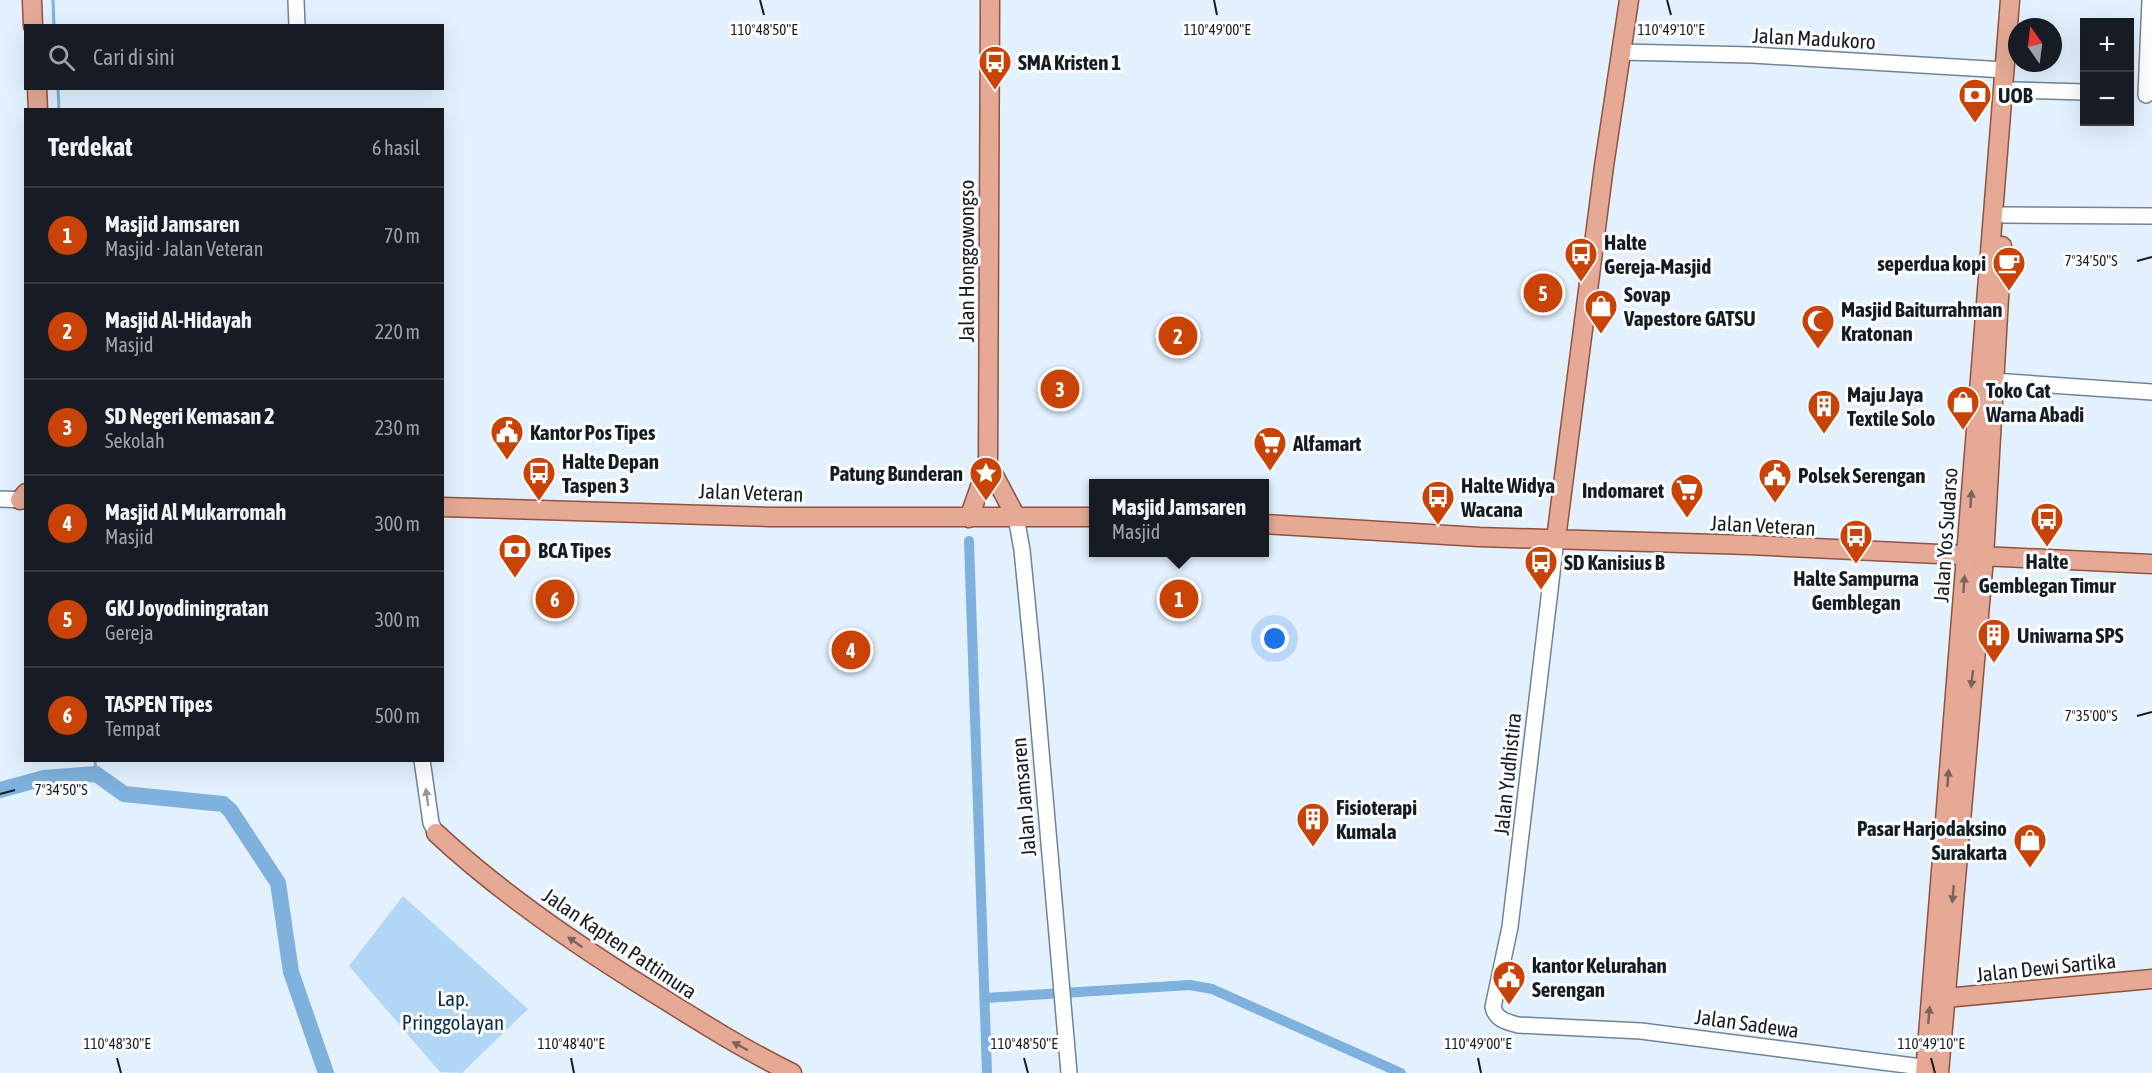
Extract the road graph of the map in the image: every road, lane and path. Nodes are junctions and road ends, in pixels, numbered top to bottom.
1 (32, 0) edge
2 (296, 0) edge
3 (990, 0) edge
4 (1629, 0) edge
5 (2010, 0) edge
6 (2022, 0) edge
7 (2150, 0) edge
8 (2011, 18) edge
9 (2020, 18) edge
10 (33, 24) edge
11 (297, 24) edge
12 (1621, 51) junction
13 (2008, 64) edge
14 (2011, 72) edge
15 (2008, 89) junction
16 (37, 90) edge
17 (2080, 93) edge
18 (2134, 94) edge
19 (2149, 95) edge
20 (38, 108) edge
21 (2004, 215) junction
22 (2152, 216) edge
23 (1993, 381) junction
24 (2152, 392) edge
25 (988, 464) junction
26 (24, 498) edge
27 (0, 499) edge
28 (444, 507) edge
29 (1016, 517) junction
30 (1089, 517) edge
31 (969, 518) junction
32 (1269, 524) edge
33 (1556, 539) junction
34 (1975, 558) junction
35 (2152, 564) edge
36 (422, 762) edge
37 (1952, 823) junction
38 (436, 833) joint
39 (2152, 979) edge
40 (1945, 998) junction
41 (1495, 1013) joint
42 (1932, 1071) edge
43 (792, 1073) edge
44 (1069, 1073) edge

1 - 10 main road
2 - 11 street
3 - 25 main road, Jalan Honggowongso
4 - 12 main road
5 - 8 main road, Jalan Yos Sudarso
6 - 9 main road
7 - 19 street
12 - 13 street, Jalan Madukoro
12 - 33 main road
14 - 15 main road, Jalan Yos Sudarso
15 - 17 street
15 - 21 main road, Jalan Yos Sudarso
34 -> 15 main road, Jalan Yos Sudarso
16 - 20 main road
18 - 19 street
21 - 22 street
21 - 23 main road, Jalan Yos Sudarso
23 - 24 street
23 - 34 main road, Jalan Yos Sudarso
25 - 29 main road
25 - 31 main road, Jalan Honggowongso
26 - 27 street
28 - 31 main road, Jalan Veteran
29 - 30 main road, Jalan Veteran
29 - 31 main road, Jalan Veteran
29 - 44 street, Jalan Jamsaren
32 - 33 main road, Jalan Veteran
33 - 34 main road, Jalan Veteran
33 - 41 street, Jalan Yudhistira
34 - 35 main road, Jalan Veteran
34 - 37 main road, Jalan Yos Sudarso
38 -> 36 street
37 -> 40 main road, Jalan Yos Sudarso
42 -> 37 main road, Jalan Yos Sudarso
43 -> 38 main road, Jalan Kapten Pattimura
39 - 40 main road, Jalan Dewi Sartika
40 - 42 main road, Jalan Yos Sudarso
41 - 42 street, Jalan Sadewa

